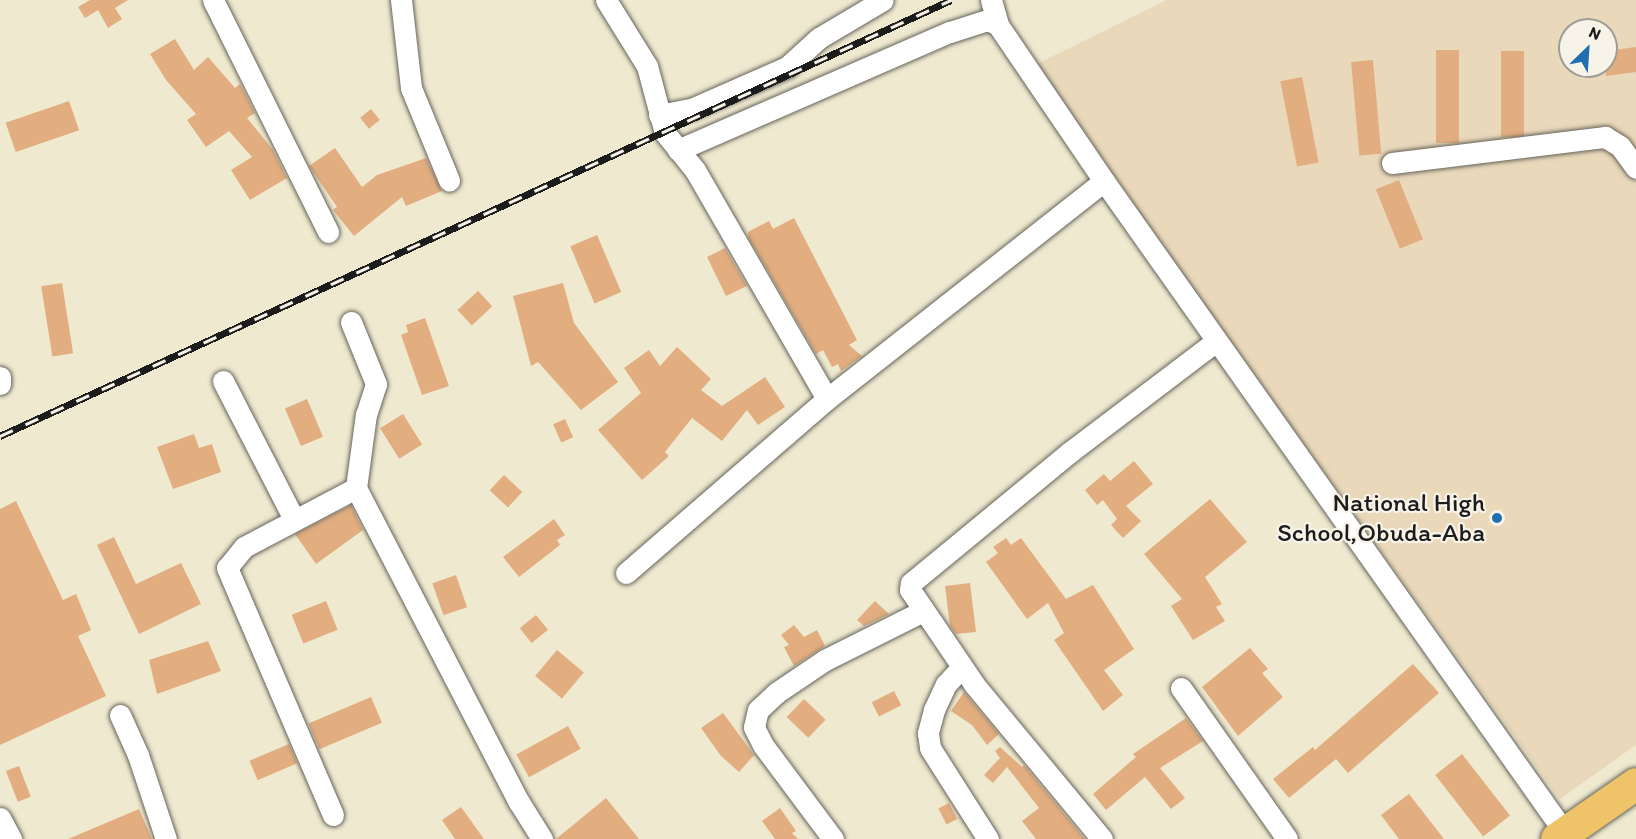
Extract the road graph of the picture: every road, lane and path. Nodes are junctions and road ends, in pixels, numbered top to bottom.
1 (213, 0) edge
2 (401, 0) edge
3 (606, 0) edge
4 (883, 0) edge
5 (991, 0) edge
6 (998, 25) junction
7 (659, 115) junction
8 (678, 150) junction
9 (1392, 163) dead end
10 (1636, 168) edge
11 (449, 180) dead end
12 (1104, 181) junction
13 (328, 232) dead end
14 (351, 322) dead end
15 (1216, 341) junction
16 (0, 377) edge
17 (223, 381) dead end
18 (0, 384) edge
19 (827, 399) junction
20 (356, 488) junction
21 (294, 519) junction
22 (626, 573) dead end
23 (923, 611) junction
24 (962, 667) junction
25 (1181, 688) dead end
26 (120, 715) dead end
27 (1636, 783) edge
28 (333, 815) dead end
29 (0, 818) edge
30 (1561, 836) edge
31 (11, 839) edge
32 (166, 839) edge
33 (542, 839) edge
34 (832, 839) edge
35 (988, 839) edge
36 (1102, 839) edge
37 (1287, 839) edge

1 - 13 street
2 - 11 street
3 - 7 street
4 - 7 street
5 - 6 street
6 - 8 street
6 - 12 street
7 - 8 street
8 - 19 street
9 - 10 street
12 - 15 street
12 - 19 street
14 - 20 street
15 - 23 street
15 - 30 street
16 - 18 street
17 - 21 street
19 - 22 street
20 - 21 street
20 - 33 street
21 - 28 street
23 - 24 street
23 - 34 street
24 - 35 street
24 - 36 street
25 - 37 street
26 - 32 street
27 - 30 highway
29 - 31 street

